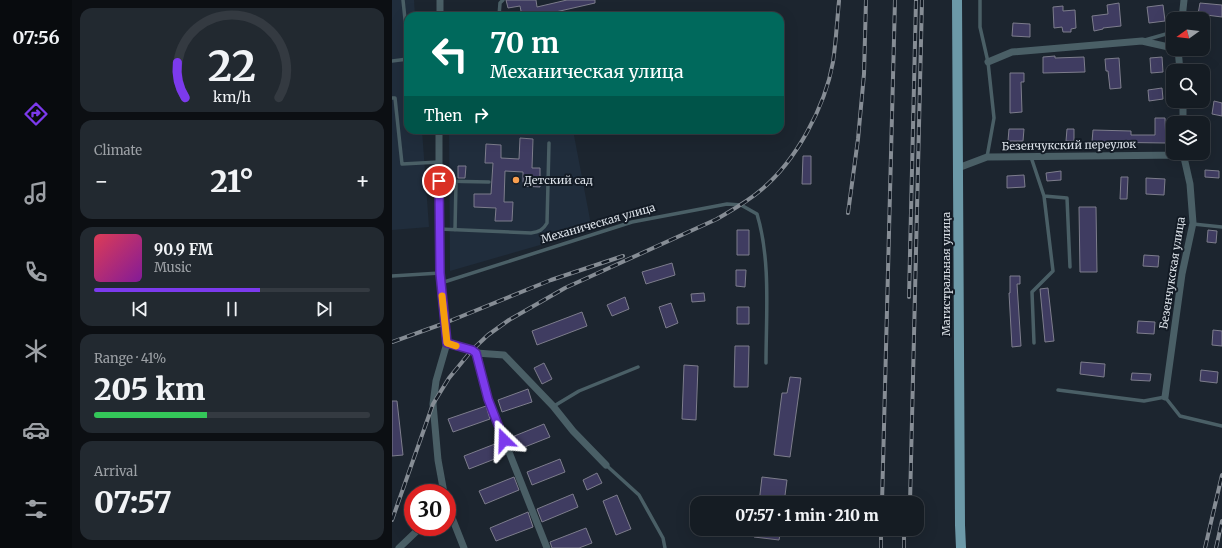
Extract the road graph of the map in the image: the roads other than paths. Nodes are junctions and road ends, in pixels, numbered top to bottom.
1 (403, 0) edge
2 (440, 0) edge
3 (503, 0) edge
4 (957, 0) edge
5 (980, 0) edge
6 (1184, 0) edge
7 (404, 12) edge
8 (440, 12) edge
9 (499, 12) edge
10 (1183, 12) edge
11 (1166, 34) edge
12 (1142, 41) junction
13 (1166, 46) edge
14 (404, 60) edge
15 (392, 61) edge
16 (988, 62) junction
17 (392, 98) edge
18 (440, 134) edge
19 (549, 143) dead end
20 (1166, 154) edge
21 (1030, 156) junction
22 (987, 157) junction
23 (1184, 160) edge
24 (439, 162) junction
25 (958, 168) junction
26 (439, 181) junction
27 (456, 182) junction
28 (489, 182) dead end
29 (1044, 196) junction
30 (1193, 224) junction
31 (1222, 227) edge
32 (439, 229) junction
33 (455, 230) junction
34 (1070, 267) dead end
35 (440, 273) junction
36 (392, 276) edge
37 (441, 283) junction
38 (447, 343) junction
39 (1034, 343) dead end
40 (476, 353) junction
41 (766, 363) dead end
42 (638, 367) dead end
43 (1058, 390) dead end
44 (1165, 397) junction
45 (553, 406) junction
46 (1222, 426) edge
47 (606, 465) joint
48 (442, 484) edge
49 (456, 528) edge
50 (412, 536) edge
51 (399, 548) edge
52 (464, 548) edge
53 (547, 548) edge
54 (665, 548) edge
55 (961, 548) edge

1 - 7 lane
2 - 8 street
3 - 9 lane
4 - 25 main road, Магистральная улица
5 - 16 lane
6 - 10 street
11 - 12 lane
12 - 13 street
12 - 16 street
14 - 15 lane
16 - 22 lane
17 - 24 lane
18 - 24 street
19 - 33 lane
20 - 21 street, Безенчукский переулок
21 - 22 street, Безенчукский переулок
21 - 29 lane
22 - 25 street, Безенчукский переулок
23 - 30 street, Безенчукская улица
24 - 26 street
25 - 55 main road, Магистральная улица
26 - 27 lane
26 - 32 street
27 - 28 lane
27 - 33 lane
29 - 34 lane
29 - 39 lane
30 - 31 lane
30 - 44 street, Безенчукская улица
32 - 33 lane
32 - 35 street
35 - 36 lane
35 - 37 street
37 - 38 street
37 - 41 lane, Механическая улица
38 - 40 street
38 - 48 street
40 - 45 street
40 - 53 street
42 - 45 lane
43 - 44 lane
44 - 46 lane
45 - 47 street
47 - 54 lane
49 - 52 street
50 - 51 street

